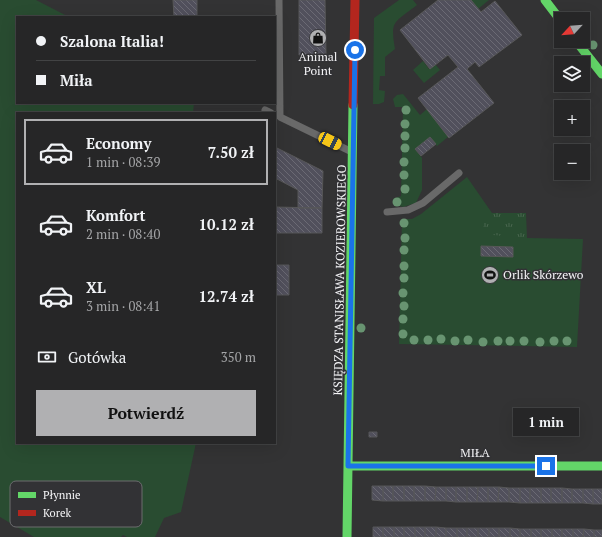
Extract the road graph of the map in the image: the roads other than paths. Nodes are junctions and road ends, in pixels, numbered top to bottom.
1 (279, 0) edge
2 (356, 0) edge
3 (545, 0) edge
4 (554, 12) edge
5 (582, 48) edge
6 (602, 74) edge
7 (277, 116) edge
8 (354, 152) junction
9 (459, 173) dead end
10 (387, 212) dead end
11 (348, 466) junction
12 (602, 466) edge
13 (347, 537) edge

1 - 7 lane
2 - 8 street, KSIĘDZA STANISŁAWA KOZIEROWSKIEGO
3 - 4 street
5 - 6 street
7 - 8 lane
8 - 11 street, KSIĘDZA STANISŁAWA KOZIEROWSKIEGO
9 - 10 lane
11 - 12 street, MIŁA
11 - 13 street, KSIĘDZA STANISŁAWA KOZIEROWSKIEGO

